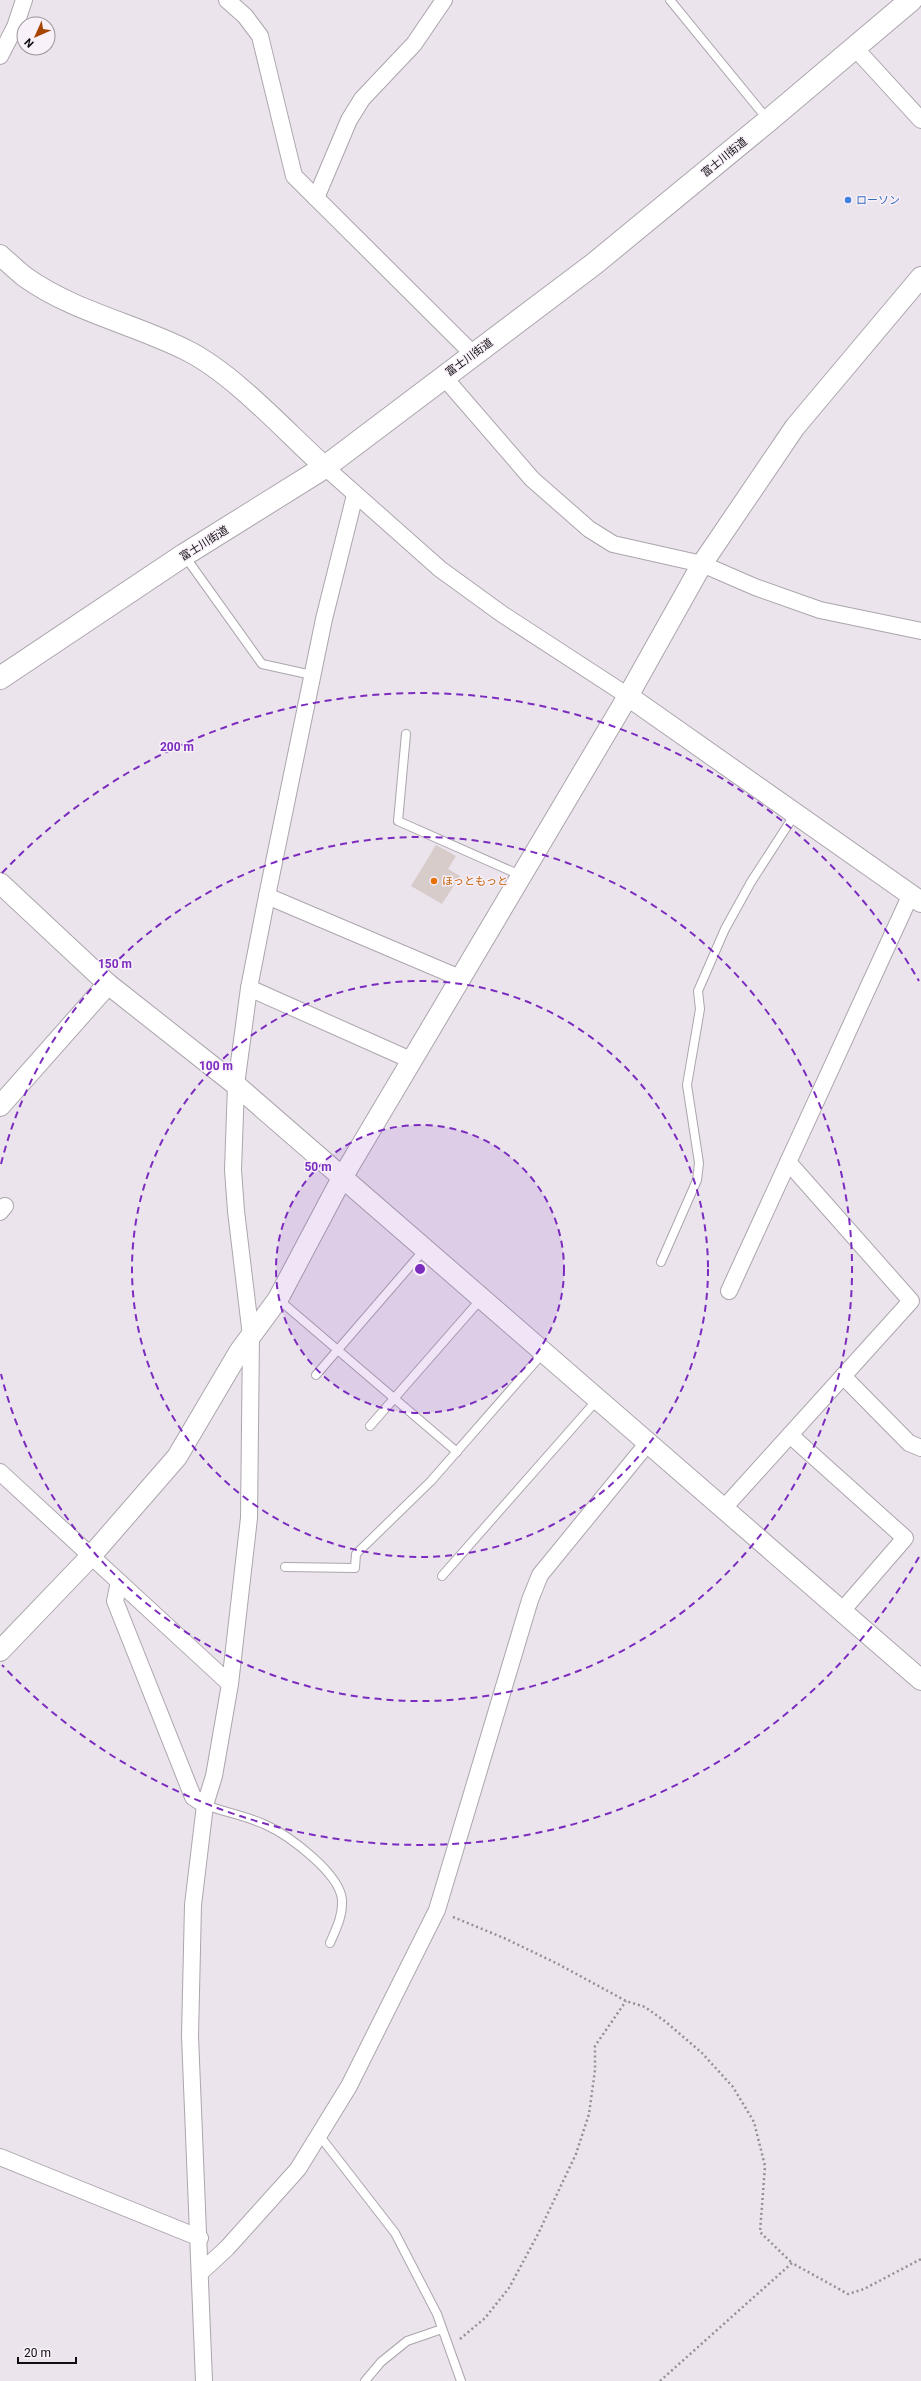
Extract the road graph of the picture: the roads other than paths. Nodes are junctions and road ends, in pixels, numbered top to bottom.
1 (24, 0) edge
2 (227, 0) edge
3 (444, 0) edge
4 (670, 0) edge
5 (911, 0) edge
6 (855, 48) junction
7 (0, 56) edge
8 (769, 120) junction
9 (921, 120) edge
10 (316, 198) junction
11 (0, 255) edge
12 (921, 277) edge
13 (473, 354) junction
14 (444, 376) junction
15 (325, 467) junction
16 (355, 495) junction
17 (184, 556) junction
18 (702, 564) junction
19 (921, 631) edge
20 (312, 674) junction
21 (0, 678) edge
22 (628, 696) junction
23 (406, 734) dead end
24 (796, 814) junction
25 (520, 875) junction
26 (0, 883) edge
27 (267, 896) junction
28 (916, 898) edge
29 (460, 978) junction
30 (108, 984) junction
31 (249, 988) junction
32 (413, 1061) junction
33 (236, 1084) junction
34 (0, 1106) edge
35 (788, 1162) junction
36 (342, 1178) junction
37 (424, 1250) junction
38 (661, 1262) dead end
39 (729, 1291) dead end
40 (278, 1299) junction
41 (481, 1299) junction
42 (916, 1307) edge
43 (251, 1336) junction
44 (338, 1350) junction
45 (543, 1353) junction
46 (316, 1375) dead end
47 (843, 1376) junction
48 (394, 1398) junction
49 (597, 1400) junction
50 (370, 1426) dead end
51 (790, 1435) junction
52 (647, 1444) junction
53 (921, 1448) edge
54 (457, 1452) junction
55 (0, 1472) edge
56 (723, 1509) junction
57 (91, 1556) junction
58 (285, 1567) dead end
59 (442, 1576) dead end
60 (120, 1582) junction
61 (841, 1612) junction
62 (0, 1650) edge
63 (921, 1680) edge
64 (230, 1684) junction
65 (205, 1805) junction
66 (330, 1944) dead end
67 (319, 2135) junction
68 (0, 2157) edge
69 (200, 2238) junction
70 (201, 2272) junction
71 (442, 2328) junction
72 (204, 2381) edge
73 (365, 2381) edge
74 (461, 2381) edge

1 - 7 street
2 - 10 street
3 - 10 street
4 - 8 lane
5 - 6 main road, 富士川街道
6 - 8 main road, 富士川街道
6 - 9 street
8 - 13 main road, 富士川街道
10 - 13 street
11 - 15 street
12 - 18 street
13 - 14 main road, 富士川街道
14 - 15 main road, 富士川街道
14 - 18 street
15 - 16 street
15 - 17 main road, 富士川街道
16 - 20 street
16 - 22 street
17 - 20 lane
17 - 21 main road, 富士川街道
18 - 19 street
18 - 22 street
20 - 27 street
22 - 24 street
22 - 25 street
23 - 25 lane
24 - 28 street
24 - 38 lane
25 - 29 street
26 - 30 street
27 - 29 street
27 - 31 street
28 - 35 street
29 - 32 street
30 - 33 street
30 - 34 street
31 - 32 street
31 - 33 street
32 - 36 street
33 - 36 street
33 - 43 street
35 - 39 street
35 - 42 street
36 - 37 street
36 - 40 street
37 - 41 street
37 - 44 lane
40 - 43 street
40 - 44 lane
41 - 45 street
41 - 48 lane
42 - 47 street
43 - 57 street
43 - 64 street
44 - 46 lane
44 - 48 lane
45 - 49 street
45 - 54 lane
47 - 51 street
47 - 53 street
48 - 50 lane
48 - 54 lane
49 - 52 street
49 - 59 lane
51 - 56 street
51 - 61 street
52 - 56 street
52 - 67 street
54 - 58 lane
55 - 57 street
56 - 61 street
57 - 60 street
57 - 62 street
60 - 64 street
60 - 65 street
61 - 63 street
64 - 65 street
65 - 66 lane
65 - 69 street
67 - 70 street
67 - 71 lane
68 - 69 street
69 - 70 street
70 - 72 street
71 - 73 lane
71 - 74 lane

